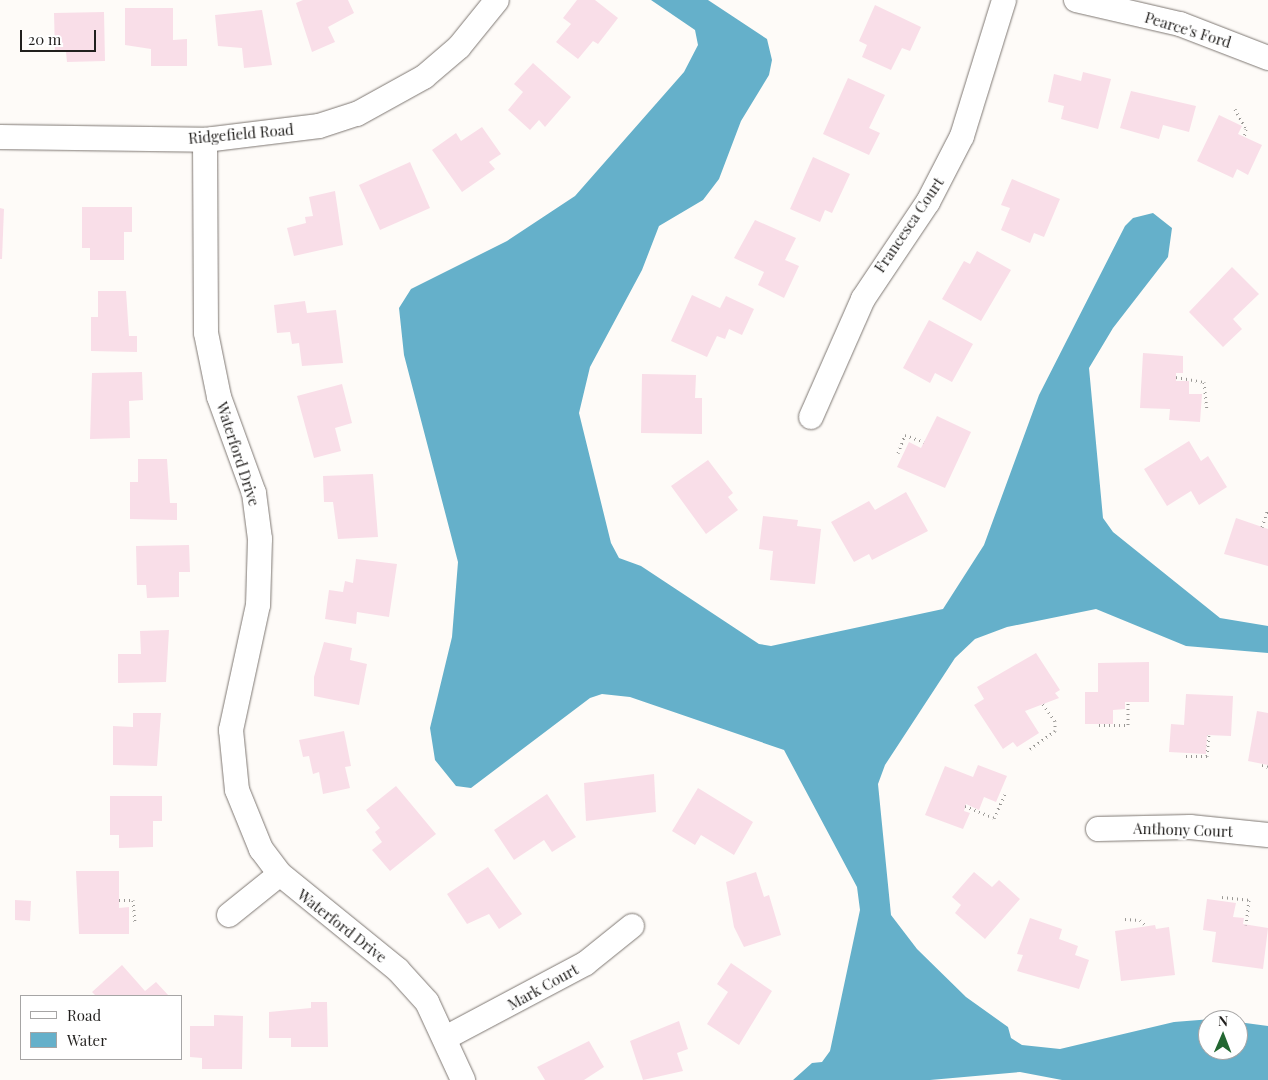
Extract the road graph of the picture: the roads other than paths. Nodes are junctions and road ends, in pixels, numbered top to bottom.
1 (1004, 0) edge
2 (1076, 0) edge
3 (495, 1) edge
4 (1268, 58) edge
5 (0, 137) edge
6 (205, 140) junction
7 (811, 417) dead end
8 (1098, 829) dead end
9 (1268, 835) edge
10 (280, 874) junction
11 (229, 915) dead end
12 (632, 926) dead end
13 (447, 1037) junction
14 (463, 1080) edge

1 - 7 street, Francesca Court
2 - 4 street, Pearce's Ford
3 - 6 street, Ridgefield Road
5 - 6 street, Ridgefield Road
6 - 10 street, Waterford Drive
8 - 9 street, Anthony Court
10 - 11 street
10 - 13 street, Waterford Drive
12 - 13 street, Mark Court
13 - 14 street, Waterford Drive

